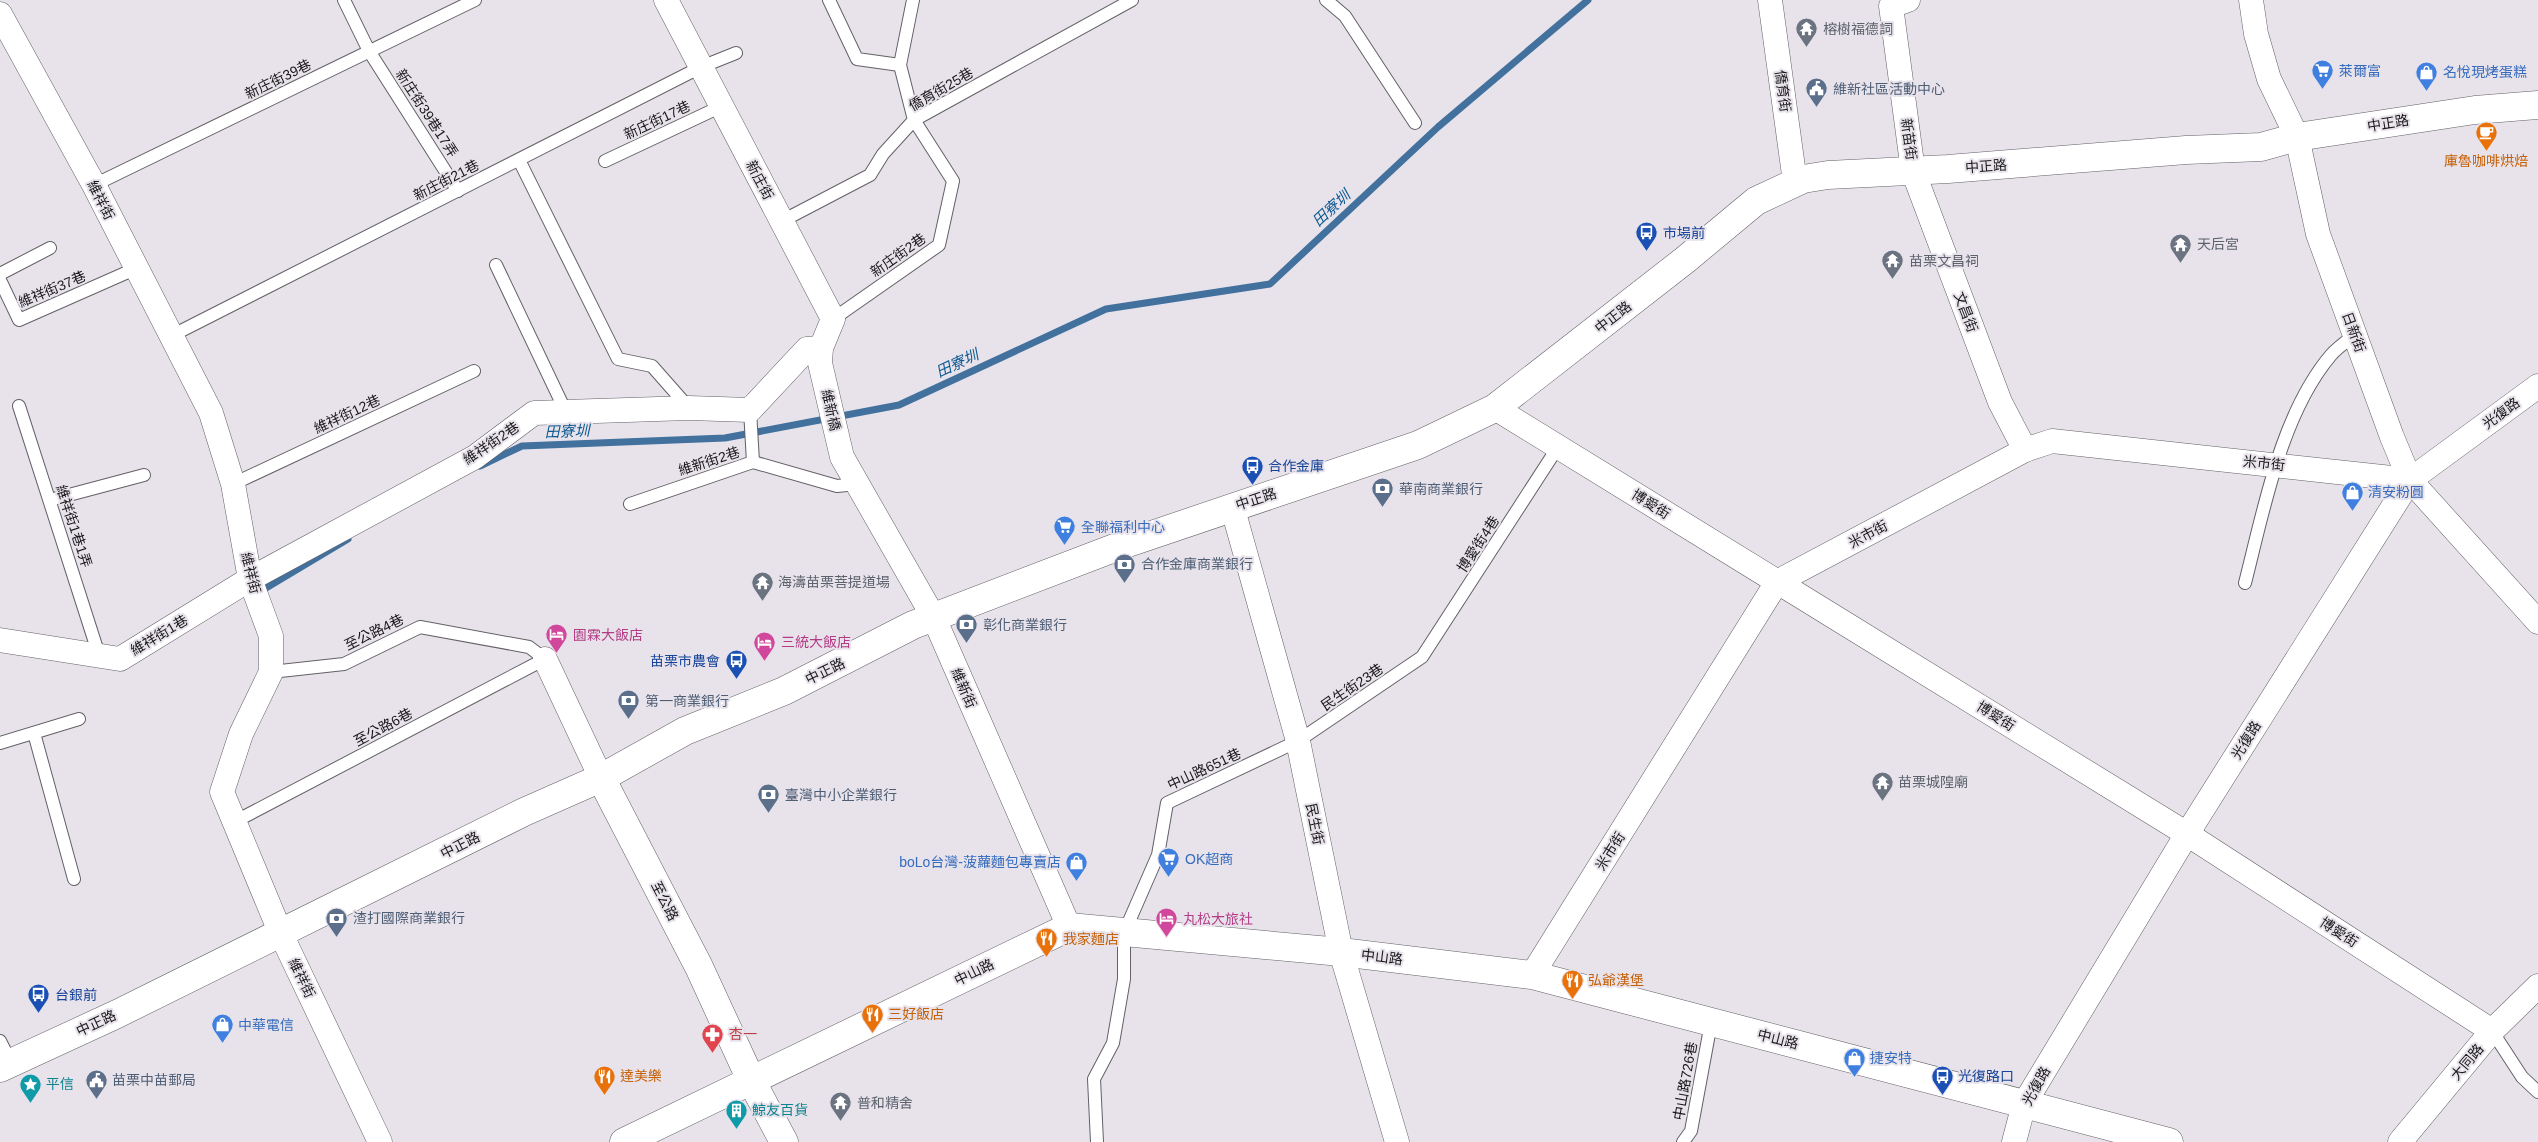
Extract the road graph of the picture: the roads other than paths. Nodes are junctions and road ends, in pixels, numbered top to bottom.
1 (344, 0) edge
2 (475, 0) edge
3 (666, 0) edge
4 (829, 0) edge
5 (914, 0) edge
6 (1132, 0) edge
7 (1326, 0) edge
8 (1770, 0) edge
9 (1908, 0) edge
10 (2251, 0) edge
11 (0, 14) edge
12 (6, 38) edge
13 (369, 51) junction
14 (736, 53) dead end
15 (900, 65) junction
16 (701, 67) junction
17 (2538, 104) edge
18 (722, 106) junction
19 (914, 120) junction
20 (1415, 123) dead end
21 (2297, 137) junction
22 (519, 160) junction
23 (605, 161) dead end
24 (1913, 171) junction
25 (1795, 182) junction
26 (94, 185) junction
27 (458, 191) junction
28 (782, 220) junction
29 (50, 248) dead end
30 (496, 265) dead end
31 (136, 268) junction
32 (0, 274) edge
33 (0, 280) edge
34 (833, 319) junction
35 (2355, 335) junction
36 (171, 336) junction
37 (821, 356) junction
38 (474, 371) dead end
39 (2538, 386) edge
40 (19, 406) dead end
41 (689, 408) junction
42 (1495, 408) junction
43 (750, 410) junction
44 (566, 412) junction
45 (1558, 447) junction
46 (2025, 450) junction
47 (842, 457) joint
48 (753, 462) junction
49 (2276, 464) junction
50 (144, 476) dead end
51 (2410, 480) junction
52 (233, 484) junction
53 (857, 484) junction
54 (50, 500) junction
55 (630, 504) dead end
56 (1232, 506) junction
57 (250, 579) junction
58 (1777, 582) junction
59 (2245, 583) dead end
60 (934, 618) junction
61 (2538, 622) edge
62 (0, 640) edge
63 (99, 655) junction
64 (1422, 657) joint
65 (545, 659) junction
66 (271, 672) junction
67 (79, 719) dead end
68 (34, 733) junction
69 (1298, 741) junction
70 (0, 743) edge
71 (601, 778) junction
72 (236, 821) junction
73 (2187, 834) junction
74 (74, 878) dead end
75 (1069, 927) junction
76 (281, 934) junction
77 (1124, 934) junction
78 (1341, 952) junction
79 (1532, 975) junction
80 (2538, 986) edge
81 (1711, 1023) junction
82 (2492, 1031) junction
83 (4, 1058) edge
84 (751, 1080) junction
85 (2538, 1092) edge
86 (2024, 1104) junction
87 (628, 1141) edge
88 (380, 1142) edge
89 (784, 1142) edge
90 (1097, 1142) edge
91 (1397, 1142) edge
92 (1683, 1142) edge
93 (2014, 1142) edge
94 (2169, 1142) edge
95 (2400, 1142) edge

1 - 13 lane, 新庄街39巷17弄
2 - 13 lane, 新庄街39巷
3 - 16 street, 新庄街
4 - 15 lane
5 - 15 lane, 新庄街2巷
6 - 19 lane, 僑育街25巷
7 - 20 lane
8 - 25 street, 僑育街
9 - 24 street, 新苗街
10 - 21 street, 日新街
11 - 12 street, 維祥街
12 - 26 street, 維祥街
13 - 26 lane, 新庄街39巷
13 - 27 lane, 新庄街39巷17弄
14 - 16 lane, 新庄街21巷
15 - 19 lane, 新庄街2巷
16 - 18 street, 新庄街
16 - 22 lane, 新庄街21巷
17 - 21 street, 中正路
18 - 23 lane, 新庄街17巷
18 - 28 street, 新庄街
19 - 28 lane, 僑育街25巷
19 - 34 lane, 新庄街2巷
21 - 24 street, 中正路
21 - 35 street, 日新街
22 - 27 lane, 新庄街21巷
22 - 41 lane
24 - 25 street, 中正路
24 - 46 street, 文昌街
25 - 42 street, 中正路
26 - 31 street, 維祥街
27 - 36 lane, 新庄街21巷
28 - 34 street, 新庄街
29 - 32 lane
30 - 44 lane
31 - 33 lane, 維祥街37巷
31 - 36 street, 維祥街
34 - 37 street
35 - 49 lane
35 - 51 street, 日新街
36 - 52 street, 維祥街
37 - 43 street
37 - 47 street, 維新橋
38 - 52 lane, 維祥街12巷
39 - 51 street, 光復路
40 - 54 lane, 維祥街1巷1弄
41 - 43 street, 維祥街2巷
41 - 44 street, 維祥街2巷
42 - 45 street, 博愛街
42 - 56 street, 中正路
43 - 48 lane
44 - 57 street, 維祥街2巷
45 - 58 street, 博愛街
45 - 64 lane, 博愛街4巷
46 - 49 street, 米市街
46 - 58 street, 米市街
47 - 53 street, 維新街
48 - 53 lane, 維新街2巷
48 - 55 lane, 維新街2巷
49 - 51 street, 米市街
49 - 59 lane
50 - 54 lane
51 - 61 street, 日新街
51 - 73 street, 光復路
52 - 57 street, 維祥街
53 - 60 street, 維新街
54 - 63 lane, 維祥街1巷1弄
56 - 60 street, 中正路
56 - 69 street, 民生街
57 - 63 street, 維祥街1巷
57 - 66 street, 維祥街
58 - 73 street, 博愛街
58 - 79 street, 米市街
60 - 71 street, 中正路
60 - 75 street, 維新街
62 - 63 street, 維祥街1巷
64 - 69 lane, 民生街23巷
65 - 66 lane, 至公路4巷
65 - 71 street, 至公路
65 - 72 lane, 至公路6巷
66 - 72 street, 維祥街
67 - 68 lane
68 - 70 lane
68 - 74 lane
69 - 77 lane, 中山路651巷
69 - 78 street, 民生街
71 - 76 street, 中正路
71 - 84 street, 至公路
72 - 76 street, 維祥街
73 - 82 street, 博愛街
73 - 86 street, 光復路
75 - 77 street, 中山路
75 - 84 street, 中山路
76 - 83 street, 中正路
76 - 88 street, 維祥街
77 - 78 street, 中山路
77 - 90 lane
78 - 79 street, 中山路
78 - 91 street, 民生街
79 - 81 street, 中山路
80 - 82 street, 大同路
81 - 86 street, 中山路
81 - 92 lane, 中山路726巷
82 - 85 lane
82 - 95 street, 大同路
84 - 87 street, 中山路
84 - 89 street, 至公路
86 - 93 street, 光復路
86 - 94 street, 中山路

